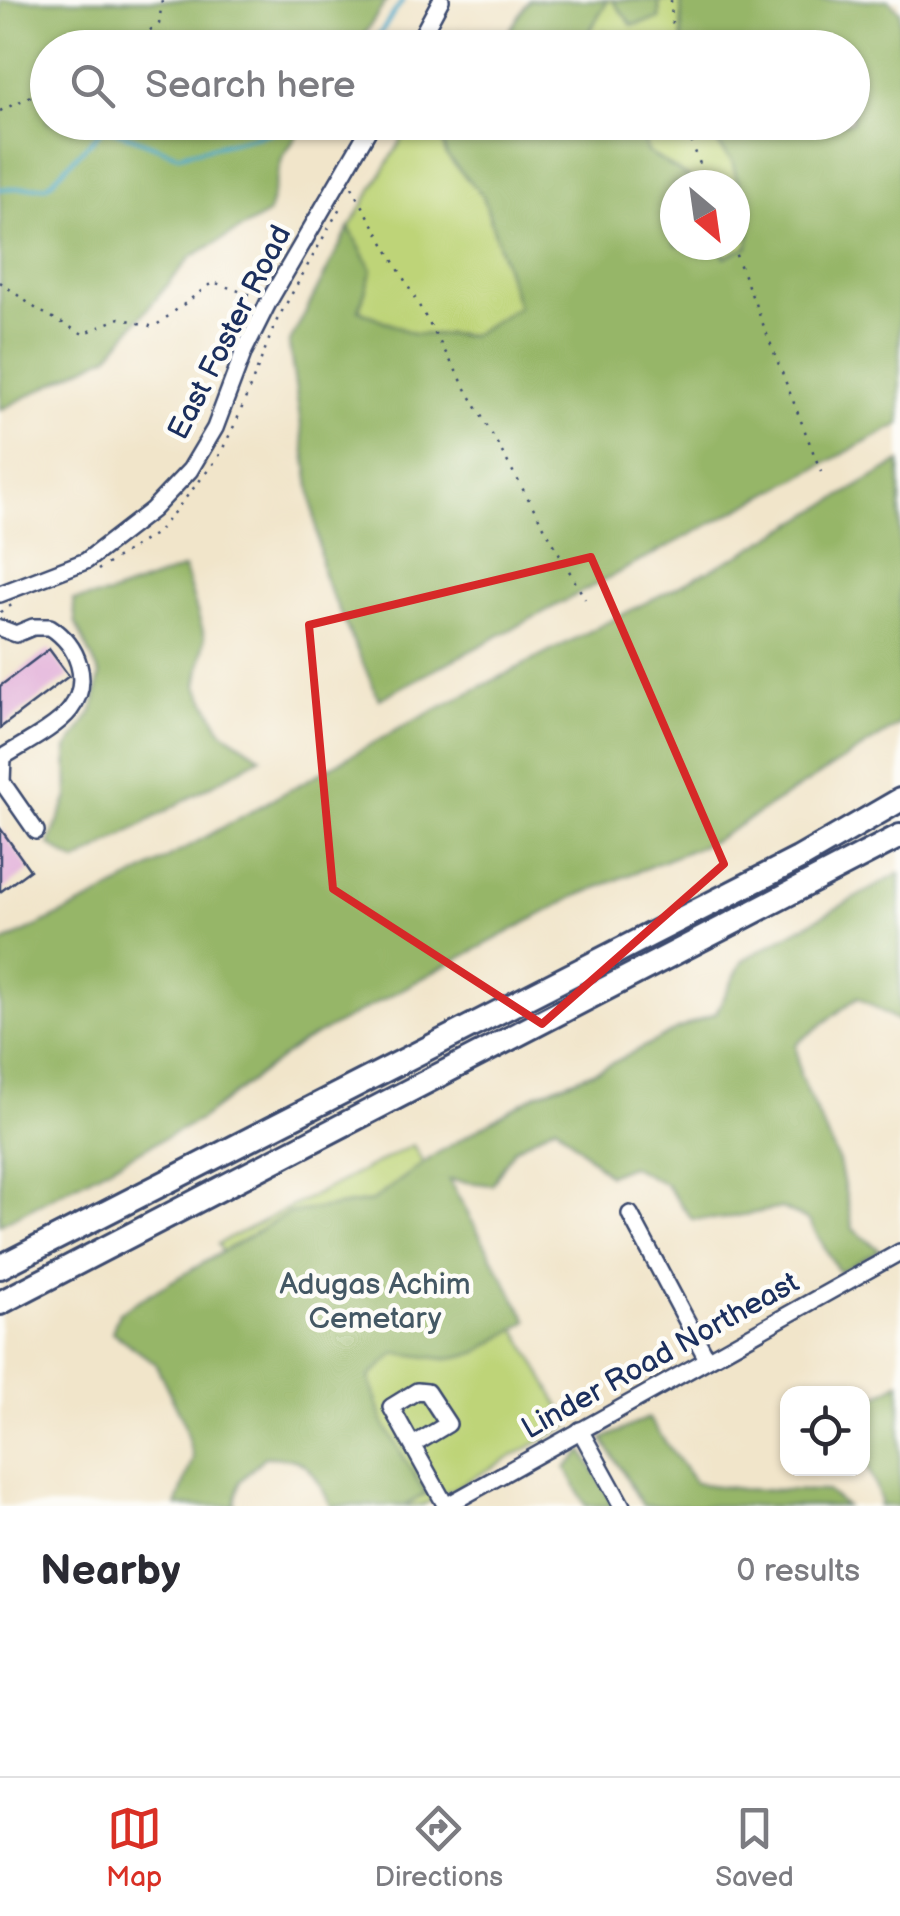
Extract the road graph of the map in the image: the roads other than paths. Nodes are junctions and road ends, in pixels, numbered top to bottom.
1 (441, 0) edge
2 (425, 30) edge
3 (363, 140) edge
4 (0, 594) edge
5 (0, 628) edge
6 (900, 790) edge
7 (900, 800) edge
8 (36, 831) dead end
9 (900, 836) edge
10 (798, 859) junction
11 (630, 1214) dead end
12 (900, 1252) edge
13 (0, 1267) edge
14 (0, 1303) edge
15 (707, 1359) junction
16 (580, 1430) junction
17 (412, 1445) dead end
18 (446, 1506) edge
19 (622, 1506) edge

1 - 2 street
3 - 4 street, East Foster Road
5 - 8 street
6 - 10 highway
7 - 10 highway
9 - 14 highway
10 - 13 highway
11 - 15 street
12 - 15 street, Linder Road Northeast
15 - 16 street, Linder Road Northeast
16 - 18 street, Linder Road Northeast
16 - 19 street
17 - 18 street

